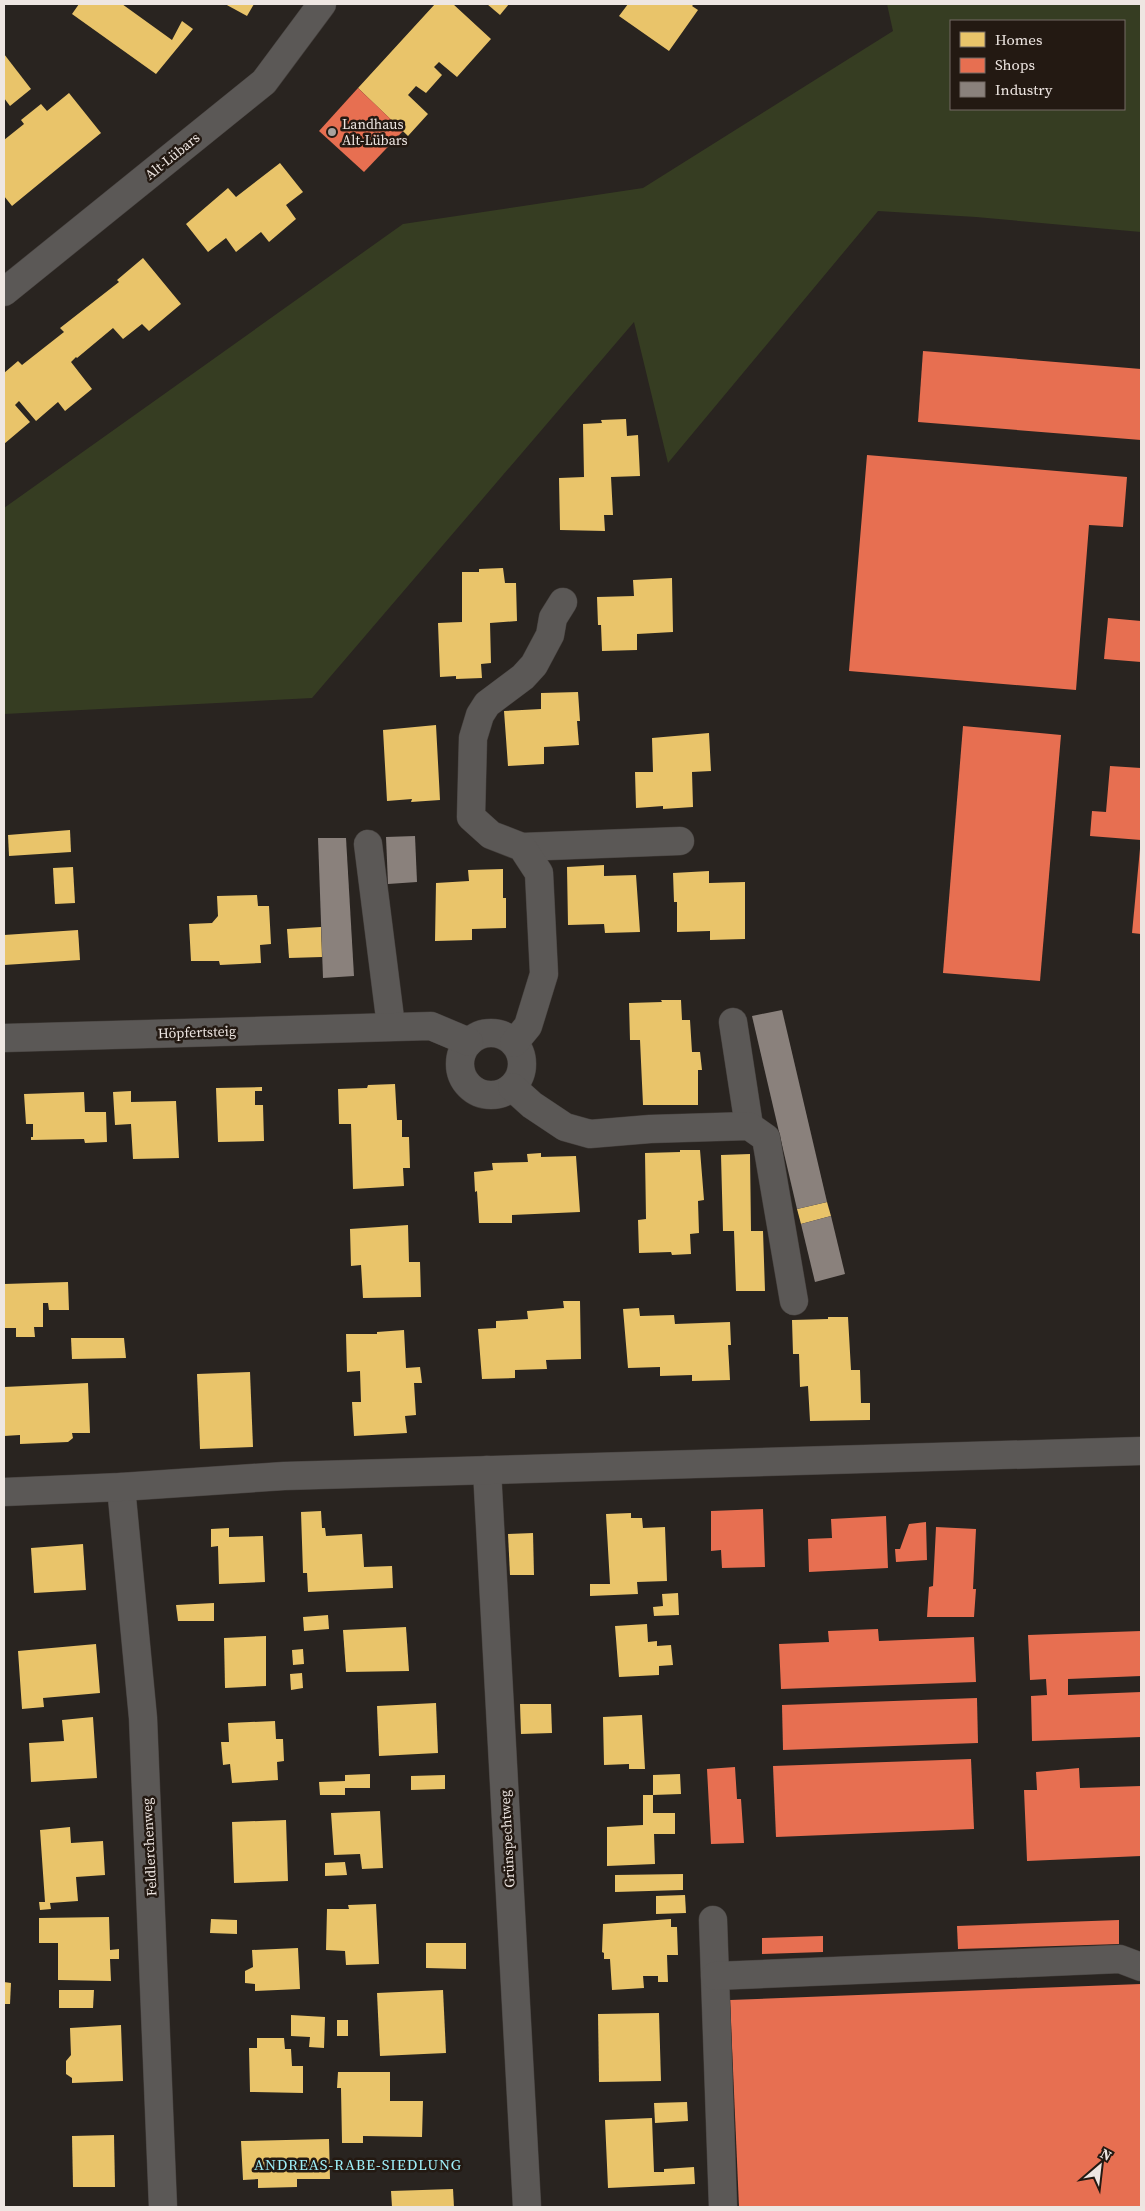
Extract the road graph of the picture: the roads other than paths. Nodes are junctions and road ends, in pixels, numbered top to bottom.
1 (322, 4) edge
2 (4, 292) edge
3 (563, 602) dead end
4 (680, 841) dead end
5 (368, 844) dead end
6 (522, 847) junction
7 (733, 1022) dead end
8 (391, 1026) junction
9 (4, 1038) edge
10 (469, 1042) junction
11 (514, 1043) junction
12 (512, 1087) junction
13 (749, 1126) junction
14 (794, 1301) dead end
15 (1141, 1451) edge
16 (487, 1470) junction
17 (121, 1487) junction
18 (4, 1492) edge
19 (713, 1920) dead end
20 (1141, 1967) edge
21 (715, 1976) junction
22 (163, 2207) edge
23 (527, 2207) edge
24 (722, 2207) edge

1 - 2 street, Alt-Lübars
3 - 6 street
4 - 6 street
5 - 8 street
6 - 11 street
7 - 13 street
8 - 9 street, Höpfertsteig
8 - 10 street, Höpfertsteig
10 - 11 street
10 - 12 street
11 - 12 street
12 - 13 street
13 - 14 street
15 - 16 street
16 - 17 street
16 - 23 street, Grünspechtweg
17 - 18 street
17 - 22 street, Feldlerchenweg
19 - 21 street
20 - 21 street
21 - 24 street

